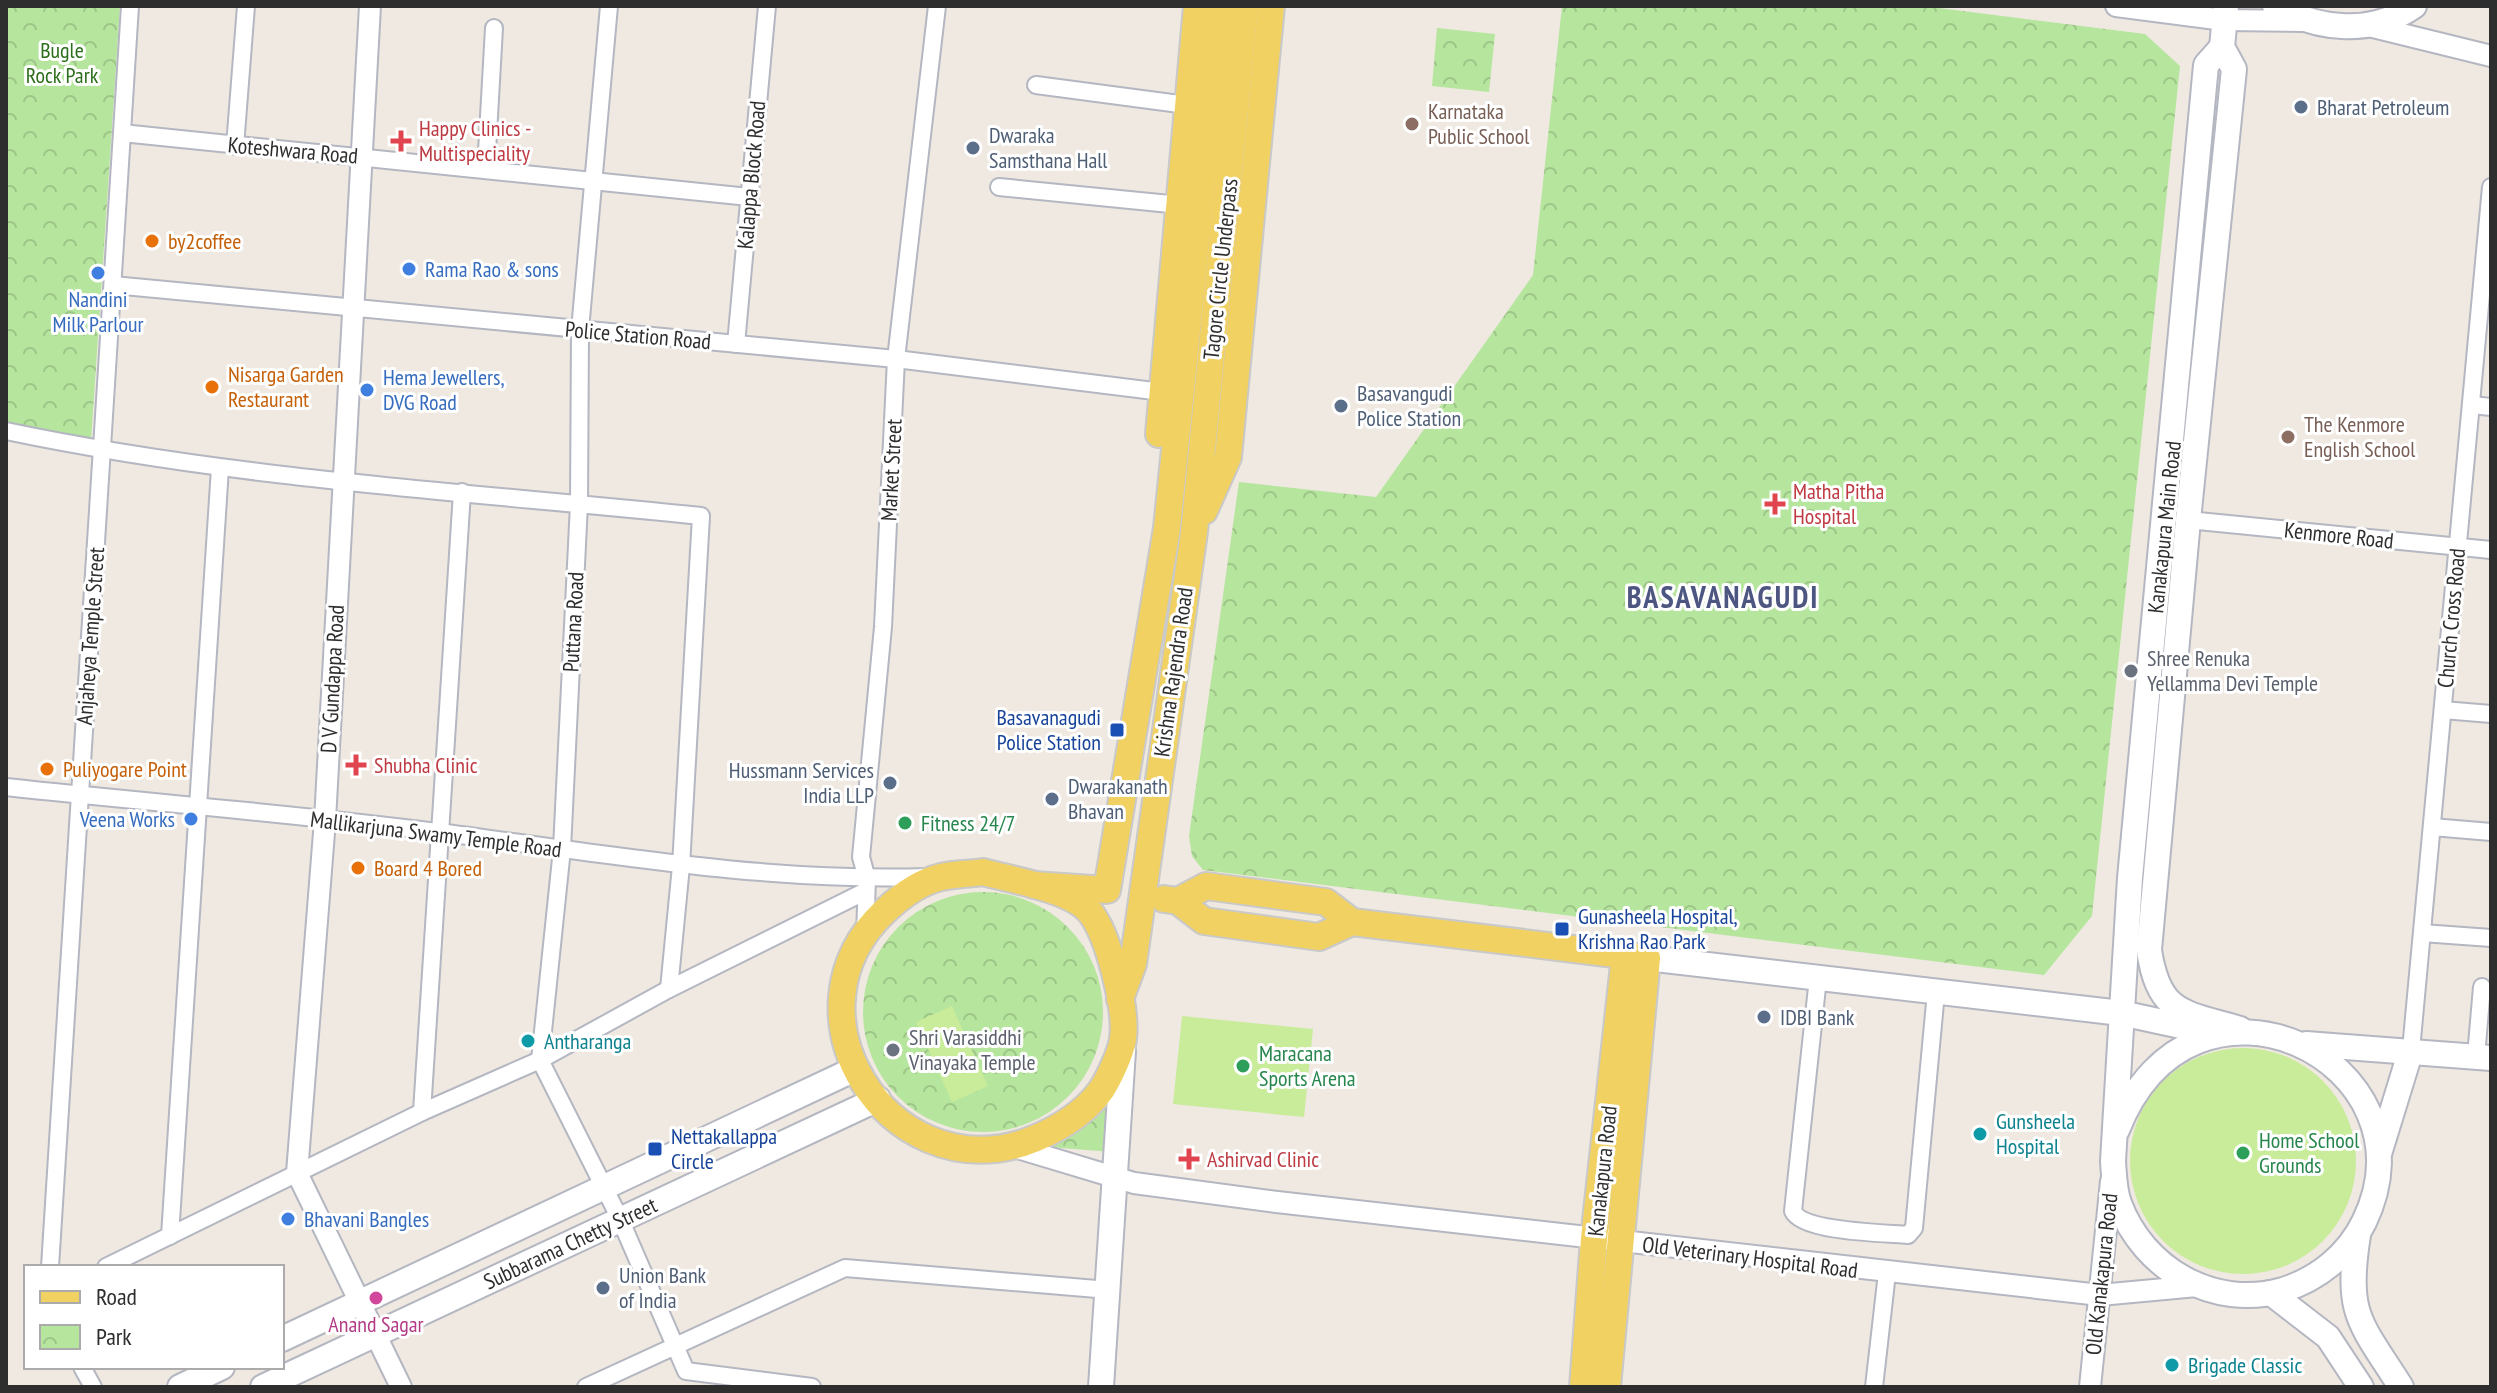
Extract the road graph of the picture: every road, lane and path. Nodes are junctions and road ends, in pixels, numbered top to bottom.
1 (130, 6) edge
2 (246, 6) edge
3 (370, 6) edge
4 (609, 6) edge
5 (767, 6) edge
6 (937, 6) edge
7 (1197, 6) edge
8 (1220, 6) edge
9 (1245, 6) edge
10 (1271, 6) edge
11 (2116, 6) edge
12 (2275, 6) edge
13 (2414, 6) edge
14 (2225, 13) edge
15 (2302, 21) junction
16 (2369, 26) junction
17 (494, 28) dead end
18 (2222, 47) junction
19 (2491, 56) edge
20 (1036, 85) dead end
21 (1187, 105) junction
22 (122, 133) junction
23 (235, 146) junction
24 (362, 156) junction
25 (486, 169) junction
26 (592, 179) junction
27 (999, 187) dead end
28 (2491, 187) edge
29 (749, 197) junction
30 (1180, 205) junction
31 (113, 285) junction
32 (2486, 297) edge
33 (353, 309) junction
34 (580, 330) junction
35 (736, 344) junction
36 (896, 359) junction
37 (1162, 392) junction
38 (2471, 405) junction
39 (2491, 407) edge
40 (6, 431) edge
41 (102, 451) junction
42 (220, 468) junction
43 (344, 480) junction
44 (462, 492) junction
45 (579, 504) junction
46 (2188, 520) junction
47 (1167, 528) junction
48 (1194, 532) junction
49 (2458, 547) junction
50 (2491, 550) edge
51 (2443, 710) junction
52 (2491, 714) edge
53 (6, 787) edge
54 (80, 795) junction
55 (197, 807) junction
56 (325, 820) junction
57 (2432, 827) junction
58 (442, 832) junction
59 (2491, 832) edge
60 (562, 849) junction
61 (681, 866) junction
62 (939, 877) junction
63 (867, 885) junction
64 (1034, 885) junction
65 (1107, 890) junction
66 (1143, 896) junction
67 (1178, 901) junction
68 (1352, 922) junction
69 (2422, 933) junction
70 (865, 934) junction
71 (2491, 938) edge
72 (1636, 957) junction
73 (1818, 978) junction
74 (2482, 987) dead end
75 (669, 989) junction
76 (1936, 992) junction
77 (1120, 999) junction
78 (2121, 1013) junction
79 (2248, 1032) junction
80 (2218, 1035) junction
81 (1123, 1041) junction
82 (2301, 1044) junction
83 (2411, 1050) junction
84 (2484, 1057) edge
85 (540, 1060) junction
86 (855, 1069) junction
87 (878, 1099) junction
88 (422, 1112) junction
89 (2117, 1130) junction
90 (1011, 1146) junction
91 (2378, 1159) junction
92 (2113, 1161) junction
93 (297, 1173) junction
94 (1117, 1175) junction
95 (604, 1187) junction
96 (620, 1219) junction
97 (2358, 1233) junction
98 (170, 1236) junction
99 (1606, 1240) junction
100 (50, 1265) edge
101 (110, 1265) edge
102 (1887, 1273) junction
103 (2197, 1286) junction
104 (1109, 1290) junction
105 (2271, 1293) junction
106 (2100, 1295) junction
107 (359, 1302) junction
108 (375, 1335) junction
109 (284, 1338) edge
110 (675, 1346) junction
111 (83, 1369) edge
112 (218, 1369) edge
113 (93, 1387) edge
114 (180, 1387) edge
115 (263, 1387) edge
116 (401, 1387) edge
117 (586, 1387) edge
118 (812, 1387) edge
119 (1101, 1387) edge
120 (1583, 1387) edge
121 (1607, 1387) edge
122 (1874, 1387) edge
123 (2090, 1387) edge
124 (2361, 1387) edge
125 (2401, 1387) edge

1 - 22 street, Anjaheya Temple Street
2 - 23 street
3 - 24 street, D V Gundappa Road
4 - 26 street, Puttana Road
5 - 29 street, Kalappa Block Road
6 - 36 street, Market Street
7 - 21 main road
8 - 47 main road, Tagore Circle Underpass
9 - 48 main road, Tagore Circle Underpass
10 - 48 main road
11 - 14 street
12 - 15 main road
13 - 16 main road
14 - 15 street
14 - 18 main road
15 - 16 main road
16 - 19 street
17 - 25 street
18 - 46 main road
18 - 78 main road, Kanakapura Main Road
20 - 21 street
21 - 30 main road
22 - 23 street, Koteshwara Road
22 - 31 street, Anjaheya Temple Street
23 - 24 street, Koteshwara Road
24 - 25 street, Koteshwara Road
24 - 33 street, D V Gundappa Road
25 - 26 street, Koteshwara Road
26 - 29 street, Koteshwara Road
26 - 34 street, Puttana Road
27 - 30 street
28 - 32 street, Church Cross Road
29 - 35 street, Kalappa Block Road
30 - 37 main road
31 - 33 street, Police Station Road
31 - 41 street, Anjaheya Temple Street
32 - 38 street, Church Cross Road
33 - 34 street, Police Station Road
33 - 43 street, D V Gundappa Road
34 - 35 street, Police Station Road
34 - 45 street, Puttana Road
35 - 36 street, Police Station Road
36 - 37 street, Police Station Road
36 - 63 street, Market Street
37 - 47 main road
38 - 39 street
38 - 49 street, Church Cross Road
40 - 41 street
41 - 42 street
41 - 54 street, Anjaheya Temple Street
42 - 43 street
42 - 55 street
43 - 44 street
43 - 56 street, D V Gundappa Road
44 - 45 street
44 - 58 street
45 - 60 street, Puttana Road
45 - 61 street
46 - 49 street, Kenmore Road
46 - 79 main road
47 - 65 main road, Krishna Rajendra Road
48 - 66 main road, Krishna Rajendra Road
49 - 50 street, Kenmore Road
49 - 51 street, Church Cross Road
51 - 52 street
51 - 57 street, Church Cross Road
53 - 54 street, Mallikarjuna Swamy Temple Road
54 - 55 street, Mallikarjuna Swamy Temple Road
54 - 100 street, Anjaheya Temple Street
55 - 56 street, Mallikarjuna Swamy Temple Road
55 - 98 street
56 - 58 street, Mallikarjuna Swamy Temple Road
56 - 93 street, D V Gundappa Road
57 - 59 street
57 - 69 street, Church Cross Road
58 - 60 street, Mallikarjuna Swamy Temple Road
58 - 88 street
60 - 61 street, Mallikarjuna Swamy Temple Road
60 - 85 street, Puttana Road
61 - 63 street, Mallikarjuna Swamy Temple Road
61 - 75 street
62 - 63 street, Mallikarjuna Swamy Temple Road
62 - 64 main road
62 - 70 main road
63 - 70 street, Market Street
63 - 75 street
64 - 65 main road
64 - 77 main road
65 - 66 main road
66 - 67 main road
66 - 77 main road, Krishna Rajendra Road
67 - 68 main road
67 - 68 main road
68 - 72 main road
69 - 71 street
69 - 83 street, Church Cross Road
70 - 86 main road
72 - 73 main road
72 - 99 main road, Kanakapura Road
73 - 76 main road
73 - 76 street
74 - 84 street
75 - 85 street
76 - 78 main road
77 - 81 main road
78 - 80 main road
78 - 89 main road, Kanakapura Main Road
79 - 80 main road
79 - 82 main road
80 - 89 main road
81 - 90 main road
81 - 94 main road
82 - 83 main road
82 - 91 main road
83 - 84 main road
83 - 91 main road
85 - 88 street
85 - 95 street
86 - 87 main road
86 - 95 main road, Subbarama Chetty Street
87 - 90 main road
87 - 96 main road, Subbarama Chetty Street
88 - 93 street
89 - 92 main road
90 - 94 street, Old Veterinary Hospital Road
91 - 97 main road
92 - 103 main road
92 - 106 street, Old Kanakapura Road
93 - 98 street
93 - 107 street
94 - 99 street, Old Veterinary Hospital Road
94 - 104 main road
95 - 96 street
95 - 107 main road, Subbarama Chetty Street
96 - 108 main road, Subbarama Chetty Street
96 - 110 street
97 - 105 main road
97 - 125 main road
98 - 101 street
99 - 102 street, Old Veterinary Hospital Road
99 - 120 main road, Kanakapura Road
99 - 121 main road, Kanakapura Road
102 - 106 street, Old Veterinary Hospital Road
102 - 122 street
103 - 105 main road
103 - 106 street, Old Veterinary Hospital Road
104 - 110 street
104 - 119 main road
105 - 124 main road
106 - 123 street, Old Kanakapura Road
107 - 108 street
107 - 109 main road, Subbarama Chetty Street
108 - 115 main road, Subbarama Chetty Street
108 - 116 street
110 - 117 street
110 - 118 street
111 - 113 street
112 - 114 main road

